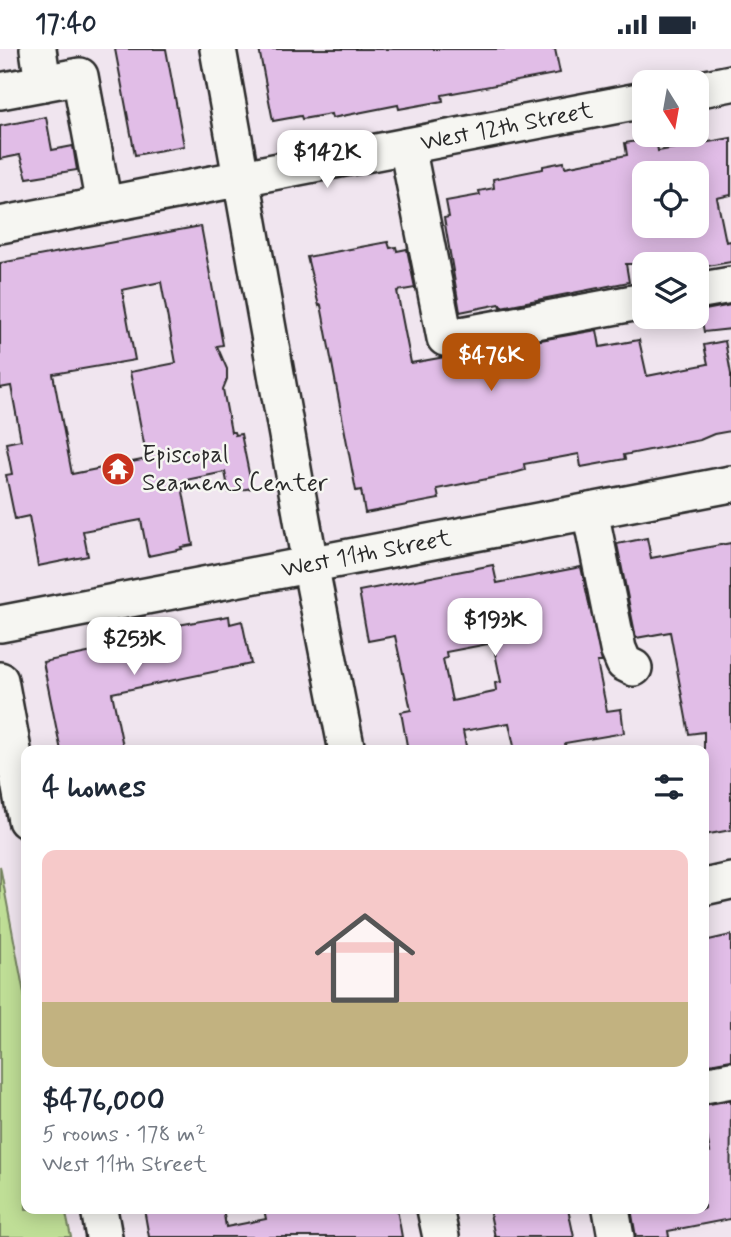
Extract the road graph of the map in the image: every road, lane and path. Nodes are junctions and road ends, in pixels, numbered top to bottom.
1 (38, 49) edge
2 (218, 49) edge
3 (43, 83) junction
4 (731, 83) edge
5 (709, 87) edge
6 (0, 91) edge
7 (632, 102) edge
8 (407, 146) junction
9 (241, 178) junction
10 (104, 205) junction
11 (0, 225) edge
12 (731, 285) edge
13 (709, 289) edge
14 (632, 303) edge
15 (731, 484) edge
16 (590, 511) junction
17 (310, 564) junction
18 (0, 624) edge
19 (634, 669) dead end
20 (0, 680) edge
21 (346, 745) edge
22 (21, 793) edge
23 (731, 881) edge
24 (709, 886) edge
25 (731, 1080) edge
26 (709, 1084) edge
27 (100, 1214) edge
28 (436, 1214) edge
29 (612, 1214) edge
30 (104, 1237) edge
31 (441, 1237) edge
32 (616, 1237) edge

1 - 3 street
2 - 9 street
3 - 6 street
3 - 10 street
4 - 5 street
7 - 8 street, West 12th Street
8 - 9 street, West 12th Street
8 - 14 street
9 - 10 street, West 12th Street
9 - 17 street
10 - 11 street, West 12th Street
12 - 13 street
15 - 16 street, West 11th Street
16 - 17 street, West 11th Street
16 - 19 street
17 - 18 street, West 11th Street
17 - 21 street
20 - 22 street
23 - 24 street
25 - 26 street
27 - 30 street
28 - 31 street
29 - 32 street

